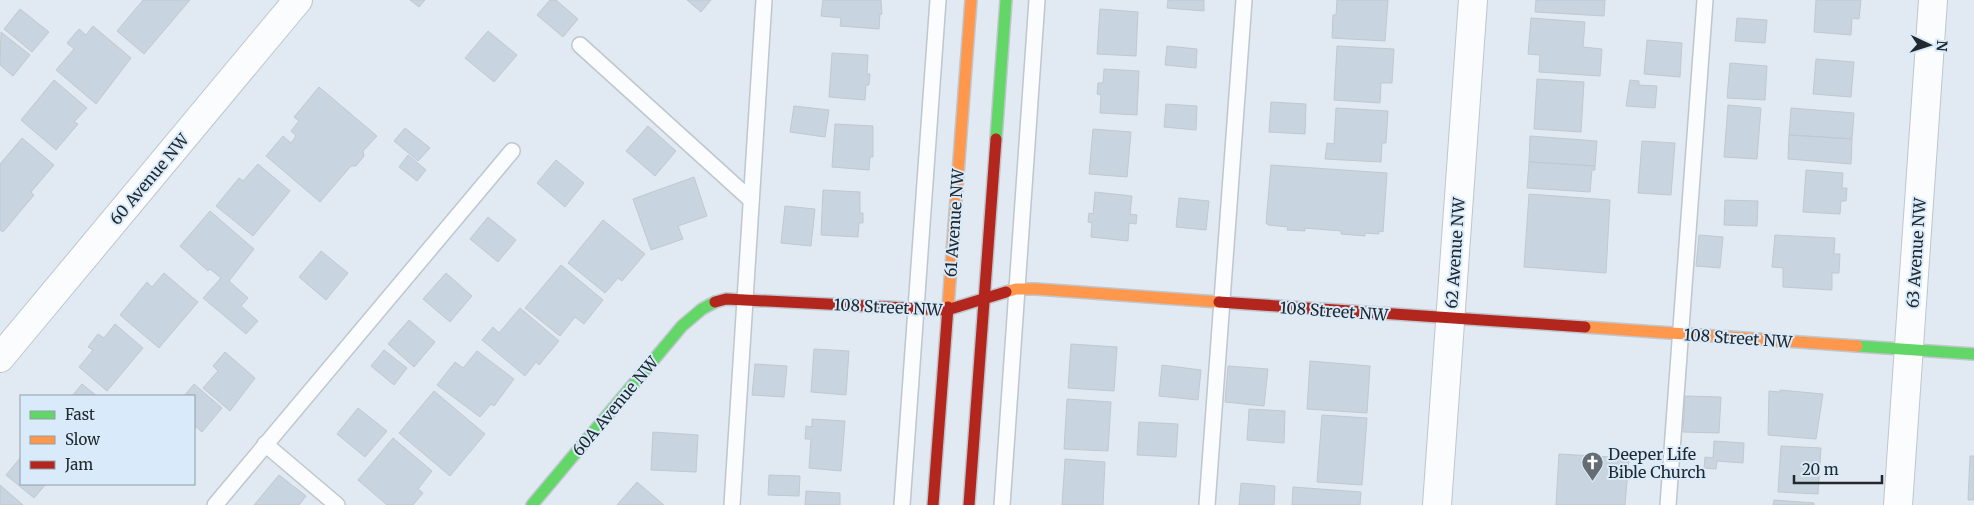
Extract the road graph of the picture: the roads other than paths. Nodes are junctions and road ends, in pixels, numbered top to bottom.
1 (298, 0) edge
2 (764, 0) edge
3 (938, 0) edge
4 (971, 0) edge
5 (1006, 0) edge
6 (1037, 0) edge
7 (1244, 0) edge
8 (1472, 0) edge
9 (1705, 0) edge
10 (1933, 0) edge
11 (580, 44) dead end
12 (512, 151) dead end
13 (751, 200) junction
14 (1016, 289) junction
15 (746, 299) junction
16 (983, 300) junction
17 (1221, 302) junction
18 (700, 309) joint
19 (916, 309) junction
20 (947, 310) junction
21 (1450, 319) junction
22 (1680, 335) junction
23 (1909, 350) junction
24 (1974, 354) edge
25 (0, 358) edge
26 (265, 444) junction
27 (215, 505) edge
28 (337, 505) edge
29 (532, 505) edge
30 (732, 505) edge
31 (902, 505) edge
32 (933, 505) edge
33 (969, 505) edge
34 (1002, 505) edge
35 (1207, 505) edge
36 (1437, 505) edge
37 (1668, 505) edge
38 (1898, 505) edge

1 - 25 street, 60 Avenue NW
2 - 13 lane
3 - 19 lane, 61 Avenue NW
4 - 20 street, 61 Avenue NW
5 - 16 street
6 - 14 lane
7 - 17 lane
8 - 21 street, 62 Avenue NW
9 - 22 lane
10 - 23 street, 63 Avenue NW
11 - 13 lane
12 - 26 lane
13 - 15 lane
14 - 16 street, 108 Street NW
14 - 17 street, 108 Street NW
14 - 34 lane
15 - 18 street, 108 Street NW
15 - 19 street, 108 Street NW
15 - 30 lane
16 - 20 street, 108 Street NW
16 - 33 street
17 - 21 street, 108 Street NW
17 - 35 lane
18 - 29 street, 60A Avenue NW
19 - 20 street, 108 Street NW
19 - 31 lane, 61 Avenue NW
20 - 32 street, 61 Avenue NW
21 - 22 street, 108 Street NW
21 - 36 street, 62 Avenue NW
22 - 23 street, 108 Street NW
22 - 37 lane
23 - 24 street, 108 Street NW
23 - 38 street, 63 Avenue NW
26 - 27 lane
26 - 28 lane

